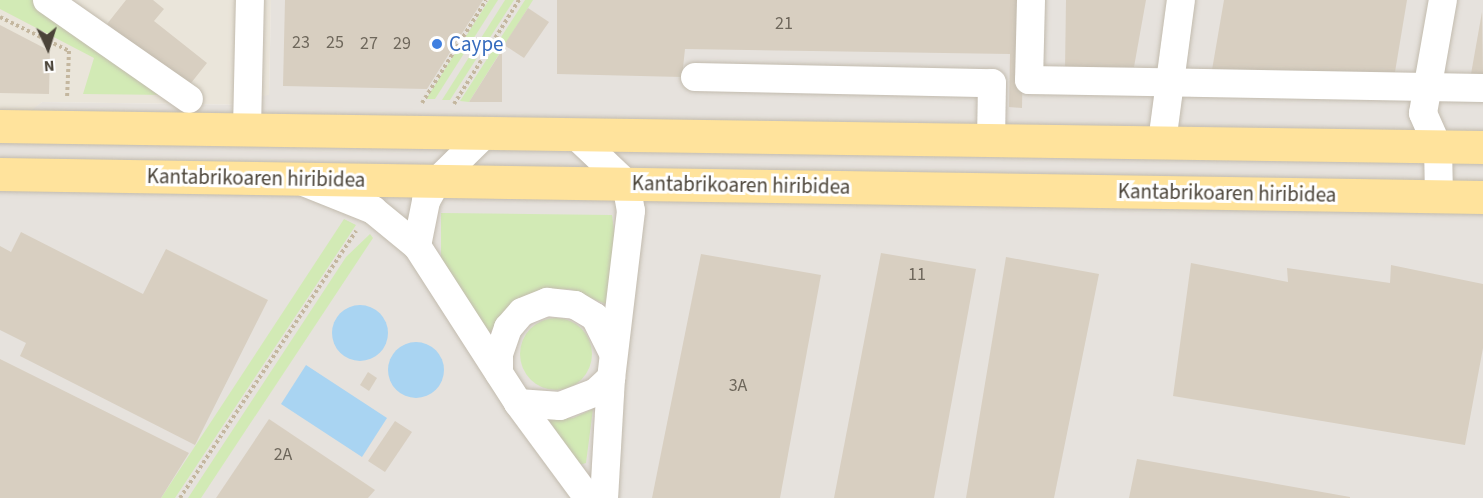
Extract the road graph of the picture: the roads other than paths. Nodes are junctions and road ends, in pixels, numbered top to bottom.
1 (47, 0) edge
2 (250, 0) edge
3 (1031, 0) edge
4 (1181, 0) edge
5 (1443, 0) edge
6 (695, 77) dead end
7 (1167, 83) junction
8 (1428, 88) junction
9 (1483, 88) edge
10 (189, 99) dead end
11 (0, 126) edge
12 (247, 129) junction
13 (487, 132) junction
14 (573, 133) junction
15 (991, 139) junction
16 (1162, 142) junction
17 (1438, 147) junction
18 (1483, 147) edge
19 (0, 174) edge
20 (288, 176) junction
21 (436, 181) junction
22 (626, 183) junction
23 (1439, 196) junction
24 (1483, 197) edge
25 (417, 246) junction
26 (612, 365) junction
27 (499, 373) junction
28 (518, 403) junction
29 (588, 498) edge
30 (604, 498) edge

1 - 10 street
2 - 12 street
3 - 7 street
4 - 7 street
5 - 8 street
6 - 15 street
7 - 8 street
7 - 16 street
8 - 9 street
8 - 17 street
11 - 12 main road
12 - 13 main road
13 - 14 main road
13 - 21 street
14 - 15 main road
14 - 22 street
15 - 16 main road
16 - 17 main road
17 - 18 main road
17 - 23 street
19 - 20 main road, Kantabrikoaren hiribidea
20 - 21 main road, Kantabrikoaren hiribidea
20 - 25 street
21 - 22 main road, Kantabrikoaren hiribidea
21 - 25 street
22 - 23 main road, Kantabrikoaren hiribidea
22 - 26 street
23 - 24 main road, Kantabrikoaren hiribidea
25 - 27 street
26 - 27 street
26 - 28 street
26 - 30 street
27 - 28 street
28 - 29 street

